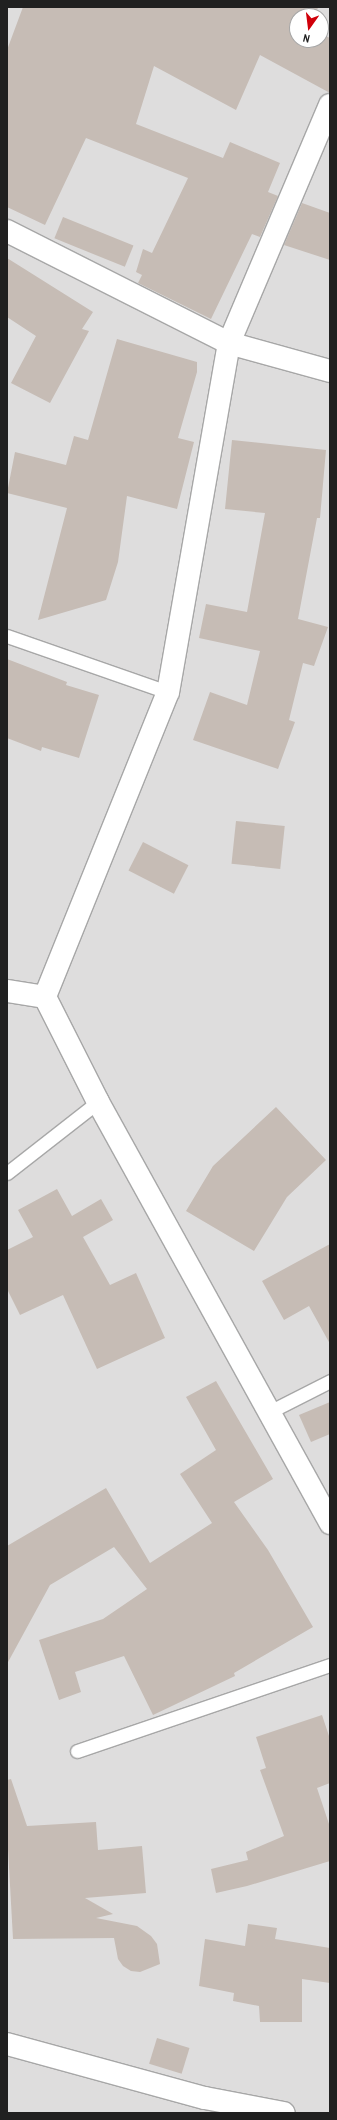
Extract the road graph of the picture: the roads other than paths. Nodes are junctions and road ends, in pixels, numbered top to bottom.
1 (330, 105) edge
2 (7, 231) edge
3 (229, 343) junction
4 (330, 371) edge
5 (7, 636) edge
6 (168, 692) junction
7 (7, 991) edge
8 (45, 997) junction
9 (98, 1102) junction
10 (7, 1174) edge
11 (330, 1381) edge
12 (267, 1413) junction
13 (330, 1523) edge
14 (330, 1665) edge
15 (77, 1751) dead end
16 (7, 2044) edge
17 (284, 2113) edge

1 - 3 street
2 - 3 street
3 - 4 street
3 - 6 street
5 - 6 lane
6 - 8 street
7 - 8 street
8 - 9 street
9 - 10 lane
9 - 12 street
11 - 12 lane
12 - 13 street
14 - 15 lane
16 - 17 street

